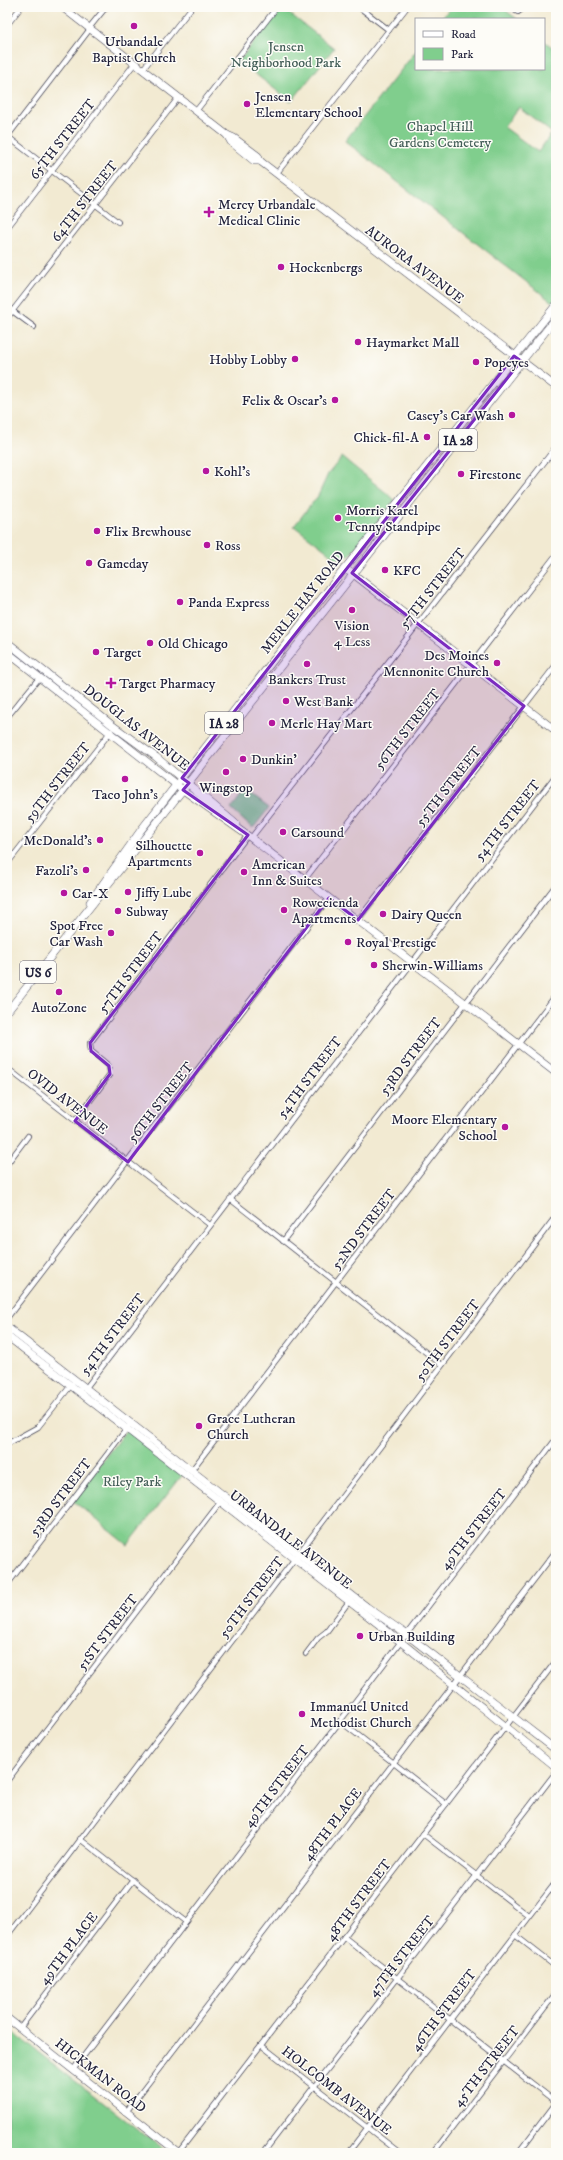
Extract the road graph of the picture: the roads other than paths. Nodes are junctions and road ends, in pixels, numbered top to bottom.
1 (21, 7) edge
2 (62, 7) edge
3 (106, 7) edge
4 (192, 7) edge
5 (277, 7) edge
6 (359, 7) edge
7 (407, 7) edge
8 (507, 7) edge
9 (524, 8) edge
10 (7, 25) edge
11 (90, 29) junction
12 (389, 30) junction
13 (135, 63) junction
14 (143, 69) junction
15 (179, 97) junction
16 (196, 111) junction
17 (7, 136) edge
18 (52, 170) junction
19 (276, 174) junction
20 (96, 205) junction
21 (118, 222) dead end
22 (7, 228) edge
23 (556, 305) edge
24 (7, 307) edge
25 (13, 311) junction
26 (7, 318) edge
27 (556, 318) edge
28 (34, 328) dead end
29 (514, 356) junction
30 (521, 361) junction
31 (556, 387) edge
32 (556, 447) edge
33 (556, 555) edge
34 (344, 570) junction
35 (352, 573) junction
36 (418, 624) junction
37 (7, 642) edge
38 (7, 652) edge
39 (471, 665) junction
40 (556, 665) edge
41 (41, 675) junction
42 (524, 706) junction
43 (7, 717) edge
44 (114, 726) junction
45 (556, 731) edge
46 (110, 733) junction
47 (556, 775) edge
48 (182, 778) junction
49 (189, 783) junction
50 (176, 785) junction
51 (183, 790) junction
52 (250, 837) junction
53 (7, 864) edge
54 (305, 879) junction
55 (556, 885) edge
56 (329, 898) junction
57 (358, 920) junction
58 (77, 923) junction
59 (412, 961) junction
60 (556, 995) edge
61 (465, 1002) junction
62 (7, 1012) edge
63 (518, 1044) junction
64 (7, 1068) edge
65 (556, 1073) edge
66 (75, 1121) junction
67 (28, 1136) dead end
68 (128, 1162) junction
69 (7, 1164) edge
70 (230, 1199) junction
71 (556, 1216) edge
72 (210, 1225) junction
73 (283, 1240) junction
74 (336, 1282) junction
75 (7, 1318) edge
76 (7, 1327) edge
77 (7, 1336) edge
78 (442, 1364) junction
79 (73, 1382) junction
80 (83, 1391) junction
81 (129, 1426) junction
82 (556, 1440) edge
83 (7, 1444) edge
84 (190, 1473) junction
85 (223, 1499) junction
86 (556, 1551) edge
87 (296, 1556) junction
88 (7, 1585) edge
89 (351, 1599) junction
90 (406, 1634) junction
91 (400, 1641) junction
92 (306, 1654) dead end
93 (556, 1661) edge
94 (460, 1676) junction
95 (452, 1685) junction
96 (513, 1717) junction
97 (340, 1721) junction
98 (506, 1727) junction
99 (556, 1750) edge
100 (393, 1762) junction
101 (556, 1766) edge
102 (556, 1772) edge
103 (7, 1781) edge
104 (446, 1804) junction
105 (423, 1834) junction
106 (80, 1839) junction
107 (476, 1875) junction
108 (133, 1880) junction
109 (556, 1882) edge
110 (529, 1916) junction
111 (186, 1922) junction
112 (515, 1935) junction
113 (7, 1936) edge
114 (344, 1937) junction
115 (556, 1967) edge
116 (397, 1978) junction
117 (556, 1993) edge
118 (7, 2018) edge
119 (450, 2019) junction
120 (20, 2028) junction
121 (261, 2045) junction
122 (504, 2061) junction
123 (73, 2070) junction
124 (314, 2086) junction
125 (556, 2102) edge
126 (126, 2112) junction
127 (367, 2128) junction
128 (179, 2153) edge
129 (263, 2153) edge
130 (348, 2153) edge
131 (400, 2153) edge
132 (433, 2153) edge
133 (518, 2153) edge

1 - 10 street
2 - 11 main road, AURORA AVENUE
3 - 11 street
4 - 14 street
5 - 16 street
6 - 12 street
7 - 12 street
8 - 9 street
11 - 13 main road, AURORA AVENUE
11 - 17 street
12 - 19 street
13 - 14 main road, AURORA AVENUE
13 - 18 street, 65TH STREET
14 - 15 main road, AURORA AVENUE
15 - 16 main road, AURORA AVENUE
15 - 20 street, 64TH STREET
16 - 19 main road, AURORA AVENUE
17 - 18 street
18 - 20 street
18 - 22 street, 65TH STREET
19 - 29 main road, AURORA AVENUE
20 - 21 street
20 - 25 street, 64TH STREET
23 - 29 main road, MERLE HAY ROAD / IA 28
24 - 25 street
25 - 26 street, 64TH STREET
25 - 28 street
27 - 30 main road, MERLE HAY ROAD / IA 28
29 - 30 main road, AURORA AVENUE
29 - 34 main road, MERLE HAY ROAD / IA 28
30 - 31 main road, AURORA AVENUE
30 - 35 main road, MERLE HAY ROAD / IA 28
32 - 36 street, 57TH STREET
33 - 39 street, 56TH STREET
34 - 35 main road
34 - 48 main road, MERLE HAY ROAD / IA 28
35 - 36 main road
35 - 49 main road, MERLE HAY ROAD / IA 28
36 - 39 main road
36 - 52 street, 57TH STREET
37 - 41 main road, DOUGLAS AVENUE
38 - 41 main road, DOUGLAS AVENUE
39 - 42 main road
39 - 54 street, 56TH STREET
40 - 42 street, 55TH STREET
41 - 43 street
41 - 44 main road, DOUGLAS AVENUE
41 - 46 main road, DOUGLAS AVENUE
42 - 45 main road
42 - 57 street, 55TH STREET
44 - 46 street, 59TH STREET
44 - 48 main road, DOUGLAS AVENUE
46 - 50 main road, DOUGLAS AVENUE
46 - 53 street, 59TH STREET
47 - 59 street, 54TH STREET
48 - 49 main road, DOUGLAS AVENUE
48 - 50 main road, MERLE HAY ROAD / US 6
49 - 51 main road, MERLE HAY ROAD / IA 28
49 - 52 main road, DOUGLAS AVENUE
50 - 51 main road, DOUGLAS AVENUE
50 - 58 main road, MERLE HAY ROAD / US 6
51 - 52 main road, DOUGLAS AVENUE
51 - 58 main road, MERLE HAY ROAD / US 6
52 - 54 main road, DOUGLAS AVENUE
52 - 66 street, 57TH STREET
54 - 56 main road, DOUGLAS AVENUE
55 - 61 street, 53RD STREET
56 - 57 main road, DOUGLAS AVENUE
56 - 68 street, 56TH STREET
57 - 59 main road, DOUGLAS AVENUE
58 - 62 main road, MERLE HAY ROAD / US 6
59 - 61 main road, DOUGLAS AVENUE
59 - 70 street, 54TH STREET
60 - 63 street, 52ND STREET
61 - 63 main road, DOUGLAS AVENUE
61 - 73 street, 53RD STREET
63 - 65 main road, DOUGLAS AVENUE
63 - 74 street, 52ND STREET
64 - 66 street, OVID AVENUE
66 - 68 street, OVID AVENUE
67 - 69 street
68 - 72 street, OVID AVENUE
68 - 75 street, 56TH STREET
70 - 72 street, 54TH STREET
70 - 73 street
71 - 78 street, 50TH STREET
72 - 80 street, 54TH STREET
73 - 74 street
74 - 78 street
74 - 84 street, 52ND STREET
76 - 79 main road, URBANDALE AVENUE
77 - 79 main road, URBANDALE AVENUE
78 - 87 street, 50TH STREET
79 - 80 main road, URBANDALE AVENUE
79 - 83 street, 54TH STREET
80 - 81 main road, URBANDALE AVENUE
81 - 84 main road, URBANDALE AVENUE
81 - 88 street, 53RD STREET
82 - 90 street, 49TH STREET
84 - 85 main road, URBANDALE AVENUE
85 - 87 main road, URBANDALE AVENUE
85 - 103 street, 51ST STREET
86 - 94 street, 48TH PLACE
87 - 89 main road, URBANDALE AVENUE
87 - 106 street, 50TH STREET
89 - 90 main road, URBANDALE AVENUE
89 - 91 main road, URBANDALE AVENUE
89 - 92 street
90 - 91 street, 49TH STREET
90 - 94 main road, URBANDALE AVENUE
91 - 95 main road, URBANDALE AVENUE
91 - 97 street, 49TH STREET
93 - 96 street, 48TH STREET
94 - 95 street, 48TH PLACE
94 - 96 main road, URBANDALE AVENUE
95 - 98 main road, URBANDALE AVENUE
95 - 100 street, 48TH PLACE
96 - 98 street, 48TH STREET
96 - 99 main road, URBANDALE AVENUE
97 - 100 street
97 - 111 street, 49TH STREET
98 - 101 main road, URBANDALE AVENUE
98 - 104 street, 48TH STREET
100 - 104 street
100 - 126 street, 48TH PLACE
102 - 107 street, 47TH STREET
104 - 105 street, 48TH STREET
105 - 107 street
105 - 114 street, 48TH STREET
106 - 108 street
106 - 113 street, 50TH STREET
107 - 110 street
107 - 116 street, 47TH STREET
108 - 111 street
108 - 120 street, 49TH PLACE
109 - 110 street, 46TH STREET
110 - 112 street, 46TH STREET
111 - 123 street, 49TH STREET
112 - 115 street
112 - 119 street, 46TH STREET
114 - 116 street
114 - 121 street, 48TH STREET
116 - 119 street
116 - 124 street, 47TH STREET
117 - 122 street, 45TH STREET
118 - 120 main road, HICKMAN ROAD
119 - 122 street
119 - 127 street, 46TH STREET
120 - 123 main road, HICKMAN ROAD
121 - 124 street, HOLCOMB AVENUE
121 - 128 street, 48TH STREET
122 - 125 street
122 - 132 street, 45TH STREET
123 - 126 main road, HICKMAN ROAD
124 - 127 street, HOLCOMB AVENUE
124 - 129 street, 47TH STREET
125 - 133 street
126 - 128 main road, HICKMAN ROAD
127 - 130 street, 46TH STREET
127 - 131 street, HOLCOMB AVENUE

